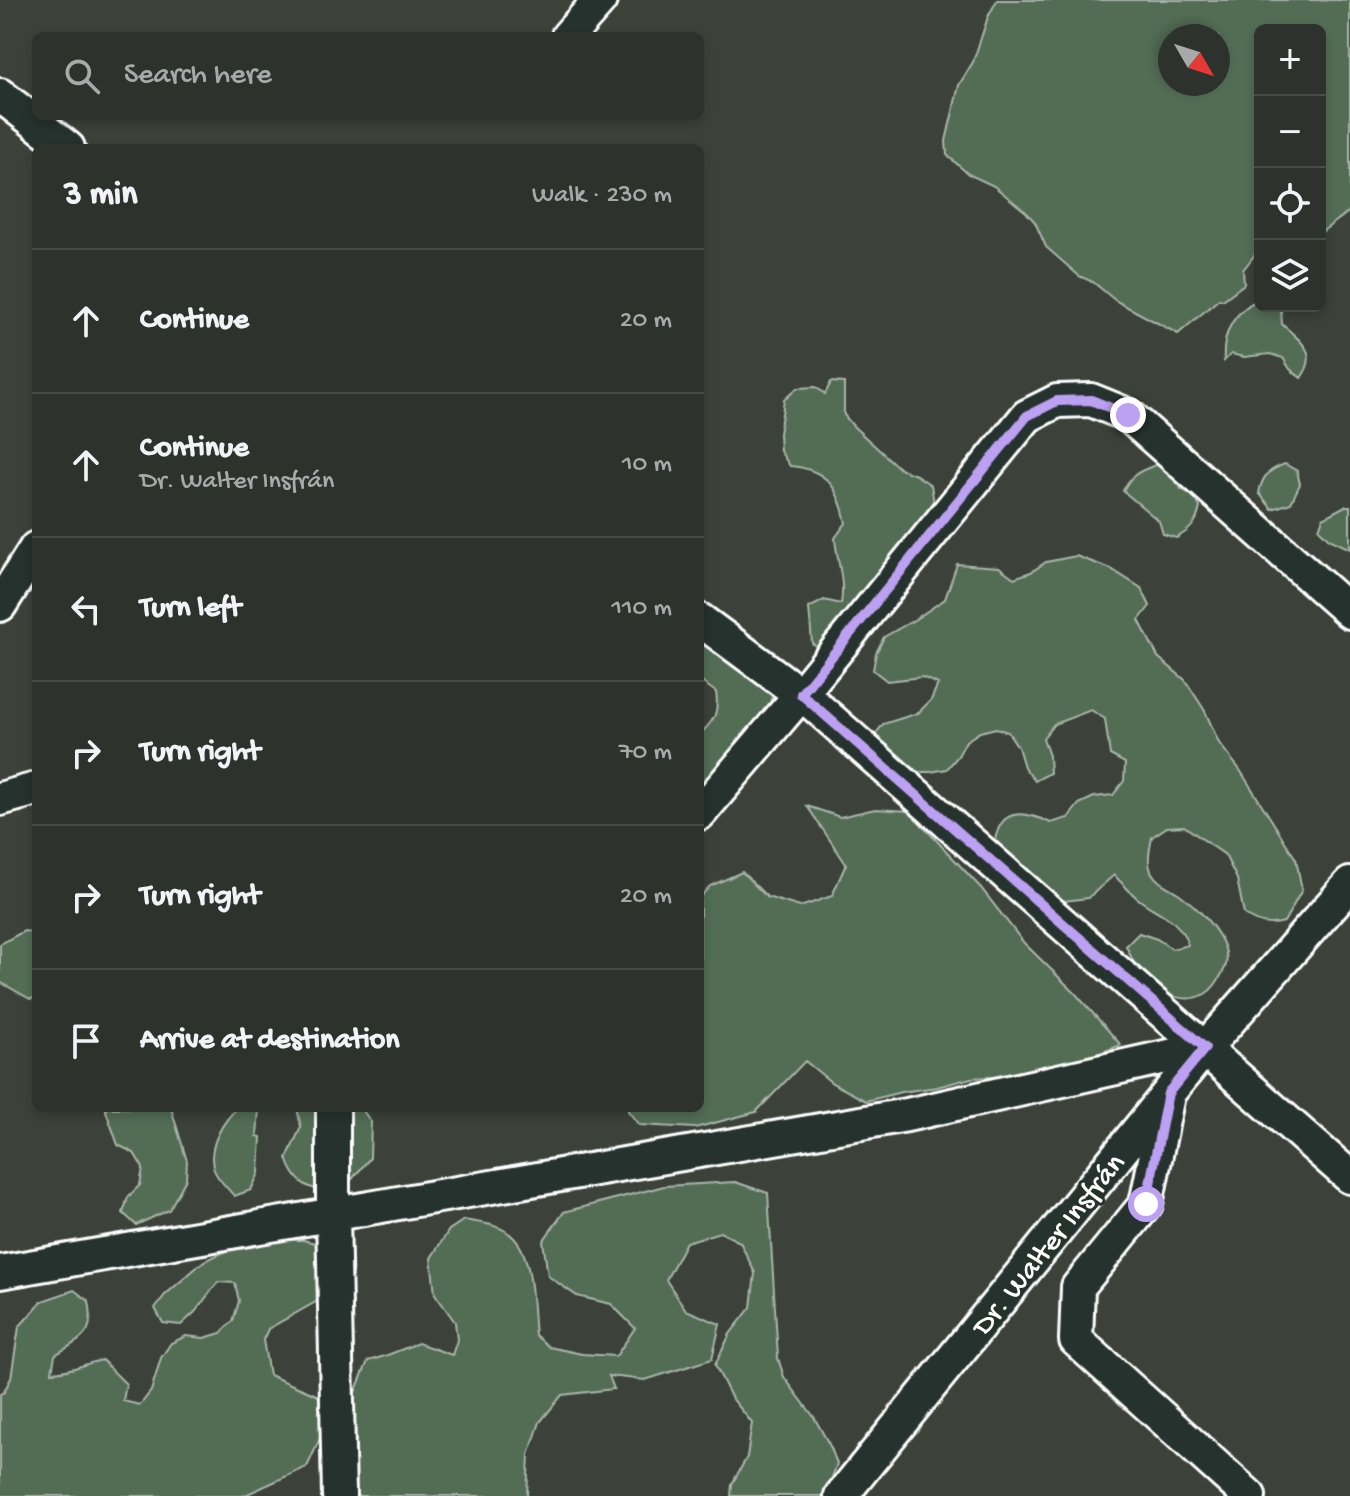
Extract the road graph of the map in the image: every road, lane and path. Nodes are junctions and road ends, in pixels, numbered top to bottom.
1 (600, 0) edge
2 (572, 32) edge
3 (0, 95) edge
4 (32, 120) edge
5 (32, 120) edge
6 (63, 144) edge
7 (32, 554) edge
8 (0, 605) edge
9 (1350, 612) edge
10 (704, 623) edge
11 (801, 694) junction
12 (32, 790) edge
13 (0, 799) edge
14 (704, 808) edge
15 (1350, 884) edge
16 (1205, 1048) junction
17 (1168, 1093) junction
18 (333, 1112) edge
19 (1350, 1177) edge
20 (333, 1214) junction
21 (0, 1272) edge
22 (339, 1496) edge
23 (841, 1496) edge
24 (1249, 1496) edge

1 - 2 street
3 - 5 street
4 - 6 street
7 - 8 street
9 - 11 street
10 - 11 street
11 - 14 street
11 - 16 street
12 - 13 street
15 - 16 street, Dr. Walter Insfrán
16 - 17 street, Dr. Walter Insfrán
16 - 19 street
16 - 20 street
17 - 23 street, Dr. Walter Insfrán
17 - 24 street
18 - 20 street
20 - 21 street
20 - 22 street

